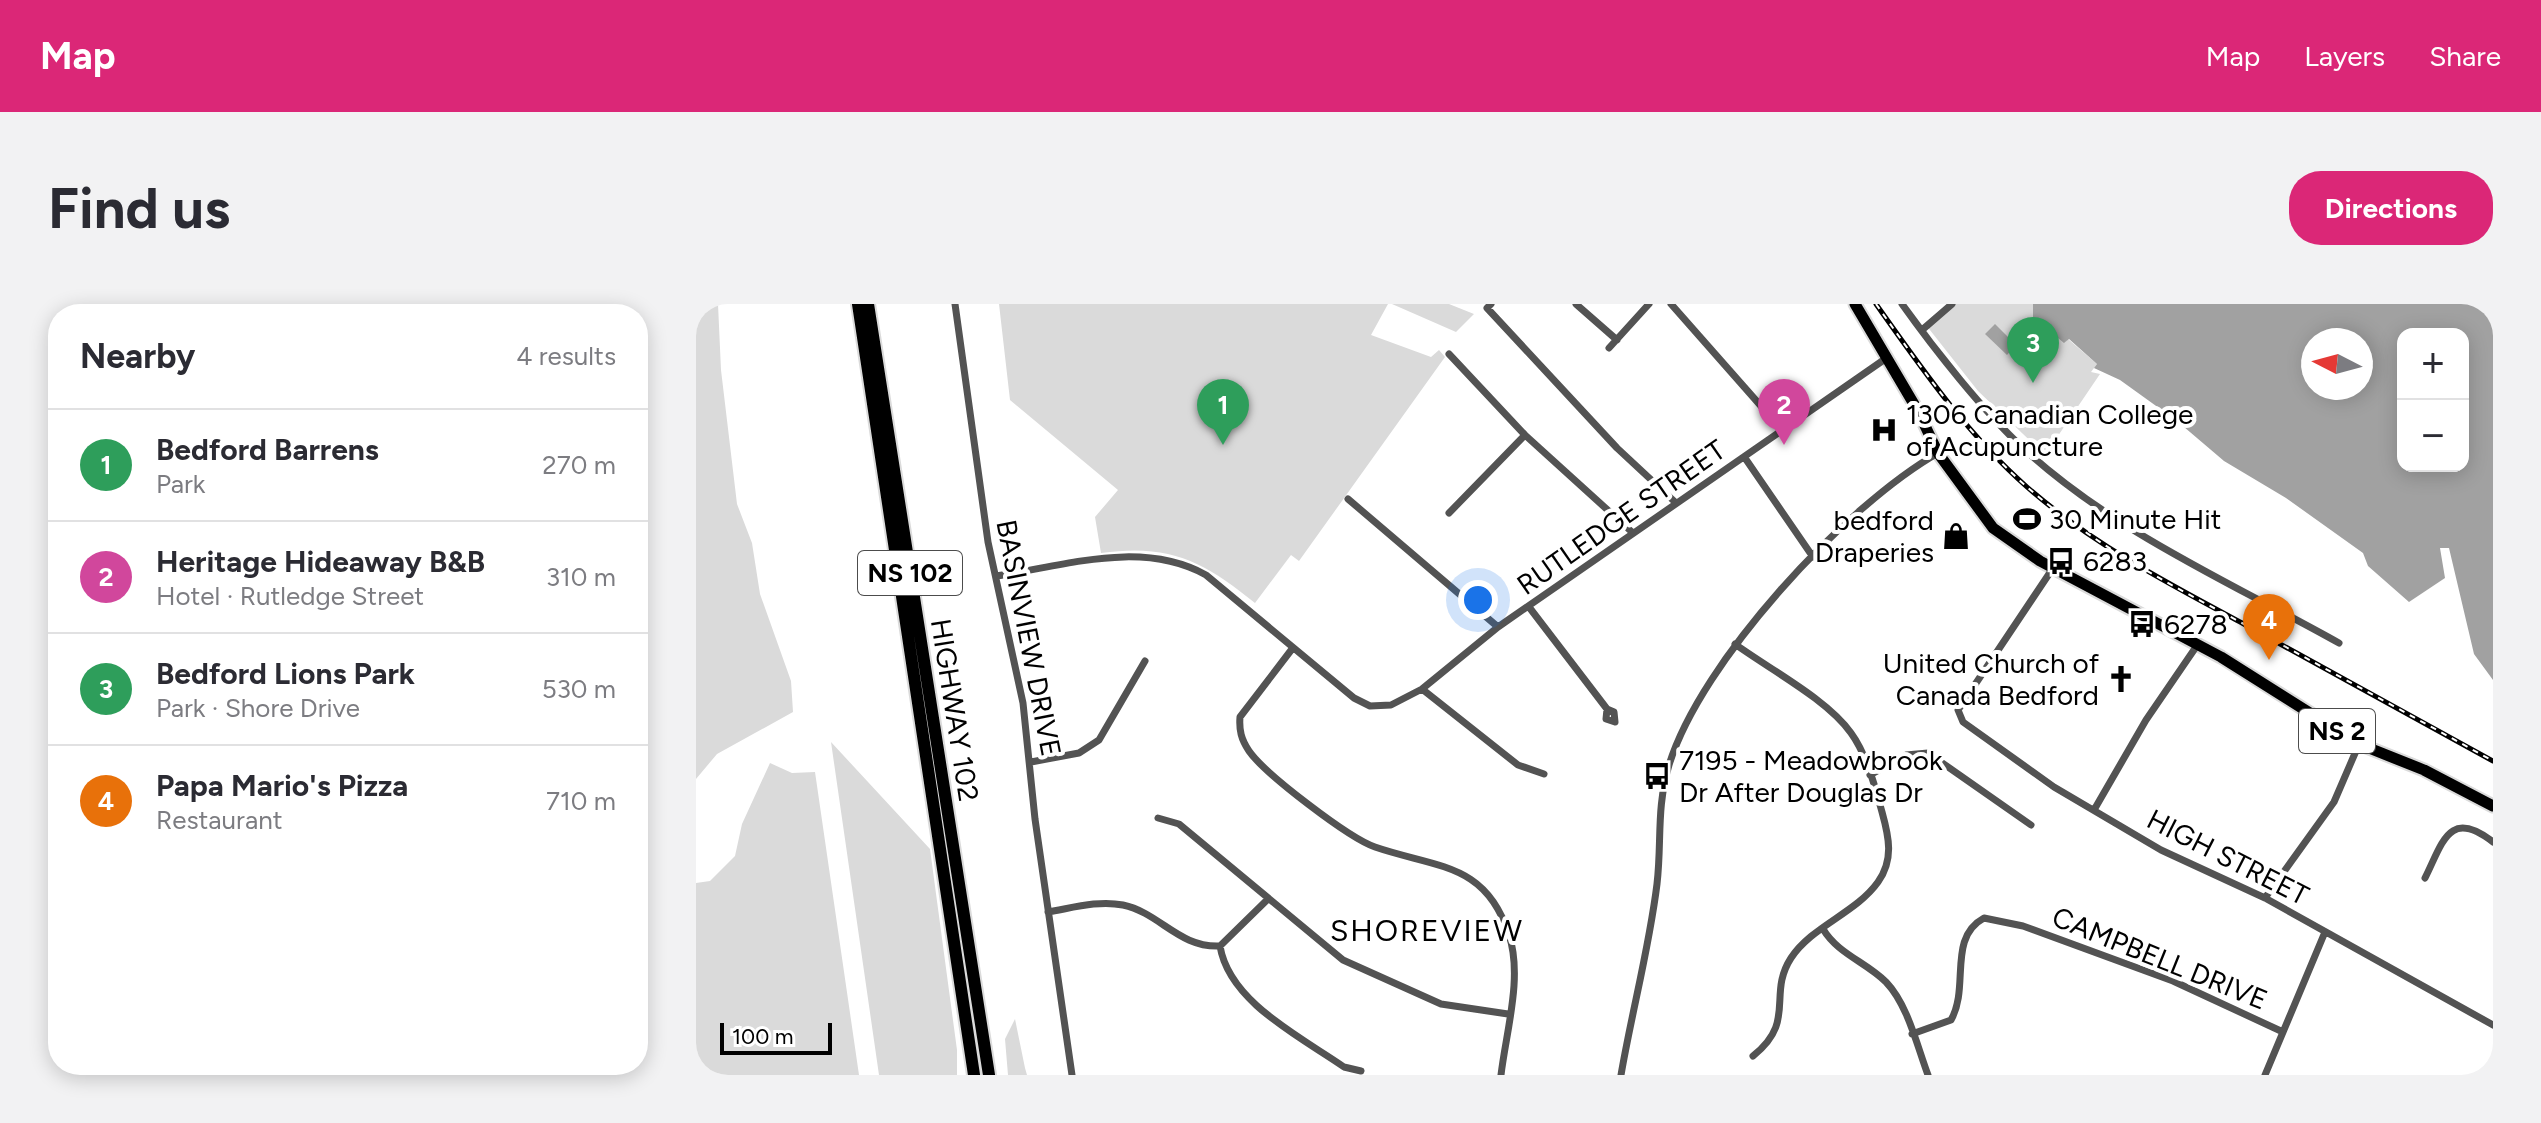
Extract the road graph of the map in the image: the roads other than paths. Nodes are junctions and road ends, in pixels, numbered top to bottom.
1 (858, 304) edge
2 (868, 304) edge
3 (955, 304) edge
4 (1576, 304) edge
5 (1649, 304) edge
6 (1671, 304) edge
7 (1855, 304) edge
8 (1902, 304) edge
9 (1952, 304) edge
10 (1489, 306) edge
11 (1922, 330) junction
12 (1617, 340) junction
13 (1609, 348) dead end
14 (1449, 354) dead end
15 (1888, 357) junction
16 (1783, 431) junction
17 (1525, 435) junction
18 (1938, 453) junction
19 (1745, 458) junction
20 (1348, 499) dead end
21 (1675, 502) junction
22 (1449, 513) dead end
23 (1633, 533) junction
24 (1813, 557) junction
25 (2053, 568) junction
26 (996, 576) junction
27 (1529, 607) junction
28 (1498, 627) junction
29 (2339, 643) dead end
30 (1735, 644) junction
31 (2198, 644) junction
32 (1292, 649) junction
33 (1145, 661) dead end
34 (1422, 689) junction
35 (1607, 709) dead end
36 (2359, 744) junction
37 (1031, 762) junction
38 (1544, 774) dead end
39 (1870, 775) junction
40 (2493, 806) edge
41 (2094, 810) junction
42 (1158, 818) dead end
43 (2031, 825) dead end
44 (2493, 842) edge
45 (2425, 878) dead end
46 (2265, 898) junction
47 (1268, 899) junction
48 (1048, 912) junction
49 (1823, 929) junction
50 (2325, 932) junction
51 (1220, 946) junction
52 (1508, 1014) junction
53 (2493, 1025) edge
54 (2283, 1032) junction
55 (1912, 1034) junction
56 (1753, 1056) dead end
57 (1361, 1071) dead end
58 (974, 1075) edge
59 (989, 1075) edge
60 (1072, 1075) edge
61 (1501, 1075) edge
62 (1621, 1075) edge
63 (1928, 1075) edge
64 (2265, 1075) edge

1 - 58 highway, HIGHWAY 102 / NS 102
2 - 59 highway, HIGHWAY 102 / NS 102
3 - 26 street, BASINVIEW DRIVE
4 - 12 street
5 - 12 street
6 - 16 street
7 - 15 main road, NS 2
8 - 11 street
9 - 11 street
10 - 21 street
11 - 29 street
12 - 13 street
14 - 17 street
15 - 16 street, RUTLEDGE STREET
15 - 18 main road, NS 2
16 - 19 street, RUTLEDGE STREET
17 - 22 street
17 - 23 street
18 - 24 street
18 - 25 main road, NS 2
19 - 21 street, RUTLEDGE STREET
19 - 24 street
20 - 28 street
21 - 23 street, RUTLEDGE STREET
23 - 27 street, RUTLEDGE STREET
24 - 30 street
25 - 31 main road, NS 2
25 - 41 street, HIGH STREET
26 - 32 street, RUTLEDGE STREET
26 - 37 street, BASINVIEW DRIVE
27 - 28 street, RUTLEDGE STREET
27 - 35 street
28 - 34 street, RUTLEDGE STREET
30 - 39 street
30 - 62 street
31 - 36 main road, NS 2
31 - 41 street
32 - 34 street, RUTLEDGE STREET
32 - 52 street
33 - 37 street
34 - 38 street
36 - 40 main road, NS 2
36 - 46 street
37 - 48 street, BASINVIEW DRIVE
39 - 43 street
39 - 49 street
41 - 46 street, HIGH STREET
42 - 47 street
44 - 45 street
46 - 50 street, HIGH STREET
47 - 51 street
47 - 52 street
48 - 51 street
48 - 60 street, BASINVIEW DRIVE
49 - 55 street
49 - 56 street
50 - 53 street, HIGH STREET
50 - 54 street
51 - 57 street
52 - 61 street
54 - 55 street, CAMPBELL DRIVE
54 - 64 street
55 - 63 street

